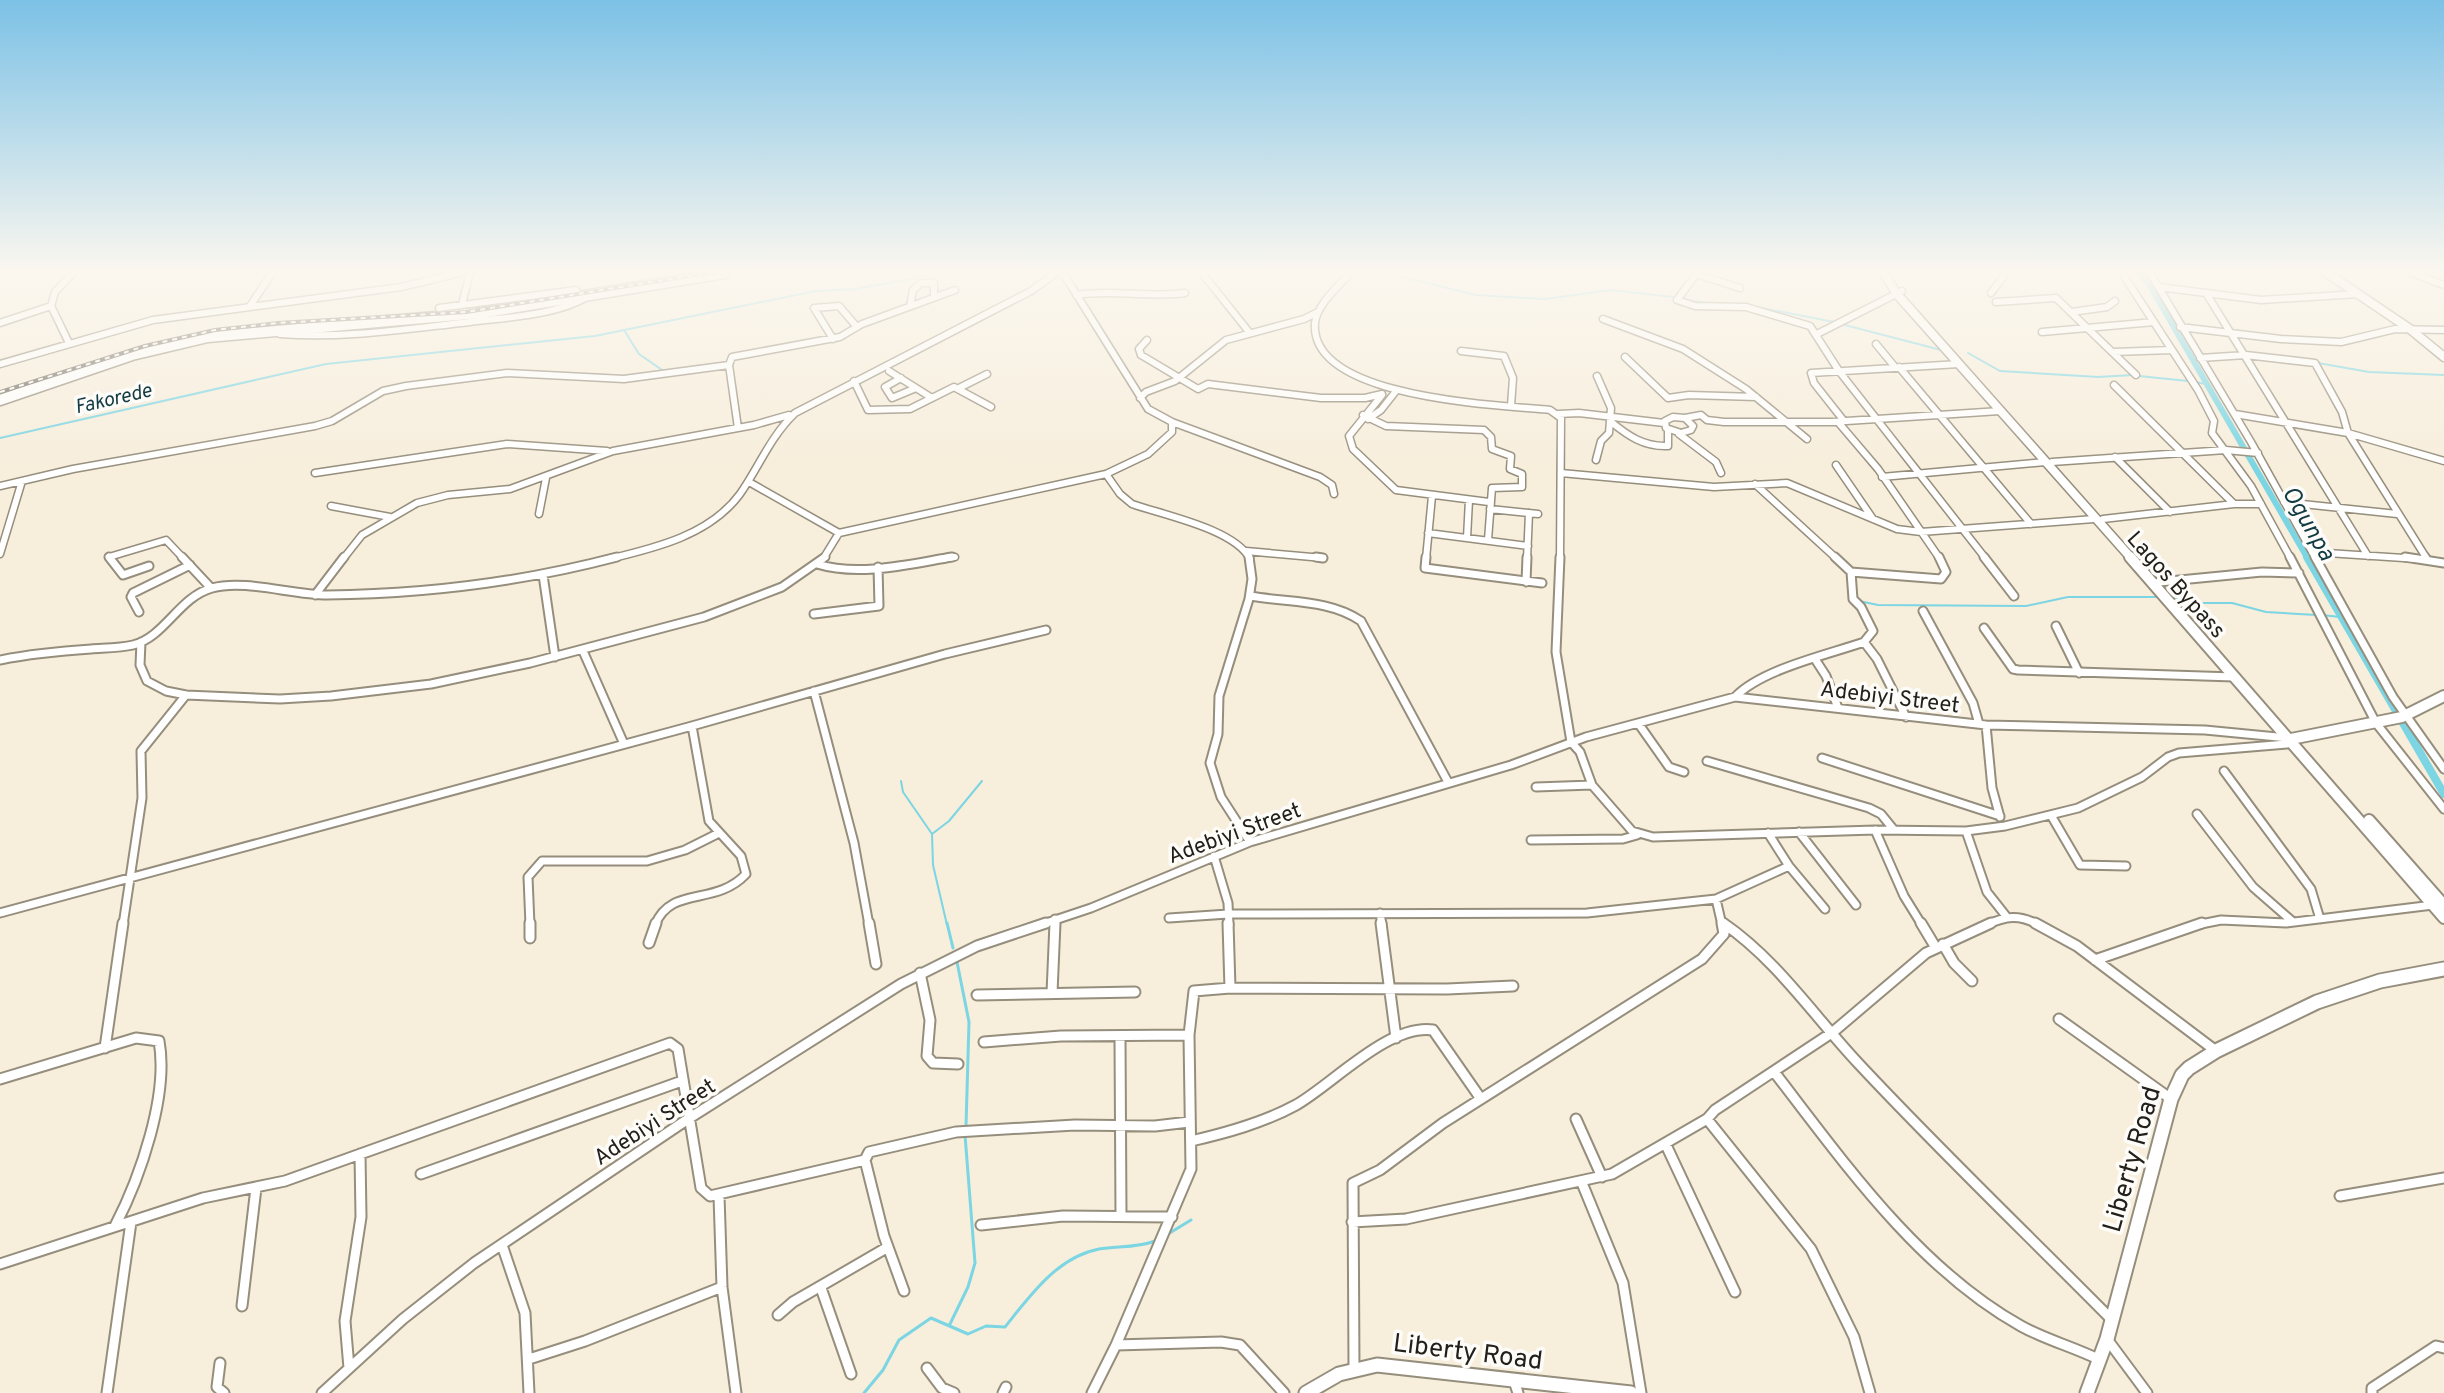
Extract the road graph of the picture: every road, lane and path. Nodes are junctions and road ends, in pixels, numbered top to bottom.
1 (67, 338) edge
2 (87, 338) edge
3 (203, 338) edge
4 (939, 338) edge
5 (1103, 338) edge
6 (1233, 338) edge
7 (1317, 338) edge
8 (1654, 338) edge
9 (1819, 338) edge
10 (1937, 338) edge
11 (1939, 338) edge
12 (2099, 338) edge
13 (2164, 338) edge
14 (2187, 338) edge
15 (2235, 338) edge
16 (2294, 338) edge
17 (2364, 338) edge
18 (2421, 338) edge
19 (833, 339) edge
20 (1147, 340) dead end
21 (69, 343) junction
22 (1876, 344) dead end
23 (2172, 350) junction
24 (1461, 351) dead end
25 (2113, 352) junction
26 (2246, 355) junction
27 (1625, 357) dead end
28 (2444, 357) edge
29 (2200, 358) junction
30 (0, 364) edge
31 (1959, 364) junction
32 (729, 365) junction
33 (1897, 367) junction
34 (889, 371) dead end
35 (1839, 371) junction
36 (987, 374) dead end
37 (2136, 375) dead end
38 (1597, 376) dead end
39 (1180, 377) junction
40 (901, 378) junction
41 (854, 381) junction
42 (2114, 385) dead end
43 (916, 388) junction
44 (959, 388) junction
45 (1134, 388) junction
46 (1151, 390) junction
47 (1384, 391) junction
48 (1396, 391) junction
49 (1756, 397) junction
50 (932, 398) junction
51 (1140, 398) junction
52 (0, 400) edge
53 (1511, 406) junction
54 (991, 407) dead end
55 (2000, 411) junction
56 (795, 413) junction
57 (1558, 414) junction
58 (2235, 414) junction
59 (1940, 415) junction
60 (1362, 417) junction
61 (1685, 418) junction
62 (1371, 419) junction
63 (1610, 419) junction
64 (1781, 420) junction
65 (1877, 420) junction
66 (1172, 422) junction
67 (1841, 422) junction
68 (2286, 422) junction
69 (1666, 426) junction
70 (738, 428) junction
71 (1677, 433) junction
72 (2348, 433) junction
73 (1807, 439) dead end
74 (2228, 450) junction
75 (613, 451) junction
76 (2181, 452) junction
77 (2255, 452) junction
78 (2115, 457) junction
79 (1596, 460) dead end
80 (2444, 461) edge
81 (2048, 462) junction
82 (1836, 465) dead end
83 (1984, 467) junction
84 (315, 473) dead end
85 (1561, 473) junction
86 (1721, 473) dead end
87 (1919, 473) junction
88 (1106, 474) junction
89 (1882, 477) junction
90 (546, 478) junction
91 (22, 481) junction
92 (749, 482) junction
93 (1755, 484) junction
94 (0, 486) edge
95 (1334, 494) dead end
96 (1432, 496) junction
97 (1469, 500) junction
98 (2284, 502) junction
99 (2234, 504) junction
100 (2261, 504) junction
101 (1489, 505) junction
102 (331, 506) dead end
103 (2340, 508) junction
104 (2170, 512) junction
105 (1529, 513) junction
106 (539, 514) dead end
107 (1538, 514) dead end
108 (2397, 514) junction
109 (390, 517) junction
110 (1873, 519) junction
111 (2098, 519) junction
112 (2031, 524) junction
113 (1963, 530) junction
114 (1921, 532) junction
115 (839, 533) junction
116 (1428, 533) junction
117 (1467, 538) junction
118 (1488, 540) junction
119 (1528, 546) junction
120 (1246, 551) junction
121 (2312, 552) junction
122 (0, 554) edge
123 (2368, 556) junction
124 (955, 557) dead end
125 (1323, 558) dead end
126 (2427, 560) junction
127 (2444, 563) edge
128 (817, 564) junction
129 (190, 565) junction
130 (149, 566) dead end
131 (878, 567) junction
132 (1851, 572) junction
133 (2299, 573) junction
134 (543, 575) junction
135 (1526, 582) junction
136 (2159, 582) junction
137 (1542, 583) dead end
138 (211, 588) junction
139 (315, 595) junction
140 (1251, 596) junction
141 (2014, 596) dead end
142 (1923, 611) dead end
143 (139, 612) dead end
144 (814, 614) dead end
145 (2056, 626) dead end
146 (1984, 628) dead end
147 (1046, 630) dead end
148 (141, 642) junction
149 (1864, 642) junction
150 (583, 651) junction
151 (555, 657) junction
152 (1815, 659) junction
153 (0, 660) edge
154 (2079, 673) junction
155 (2237, 677) junction
156 (814, 691) junction
157 (186, 695) junction
158 (2444, 696) edge
159 (1735, 697) junction
160 (1838, 708) junction
161 (1906, 717) junction
162 (2404, 717) junction
163 (1638, 723) junction
164 (2379, 723) junction
165 (1982, 724) junction
166 (692, 726) junction
167 (2292, 739) junction
168 (1571, 742) junction
169 (624, 744) junction
170 (1822, 758) dead end
171 (1707, 761) dead end
172 (2444, 769) edge
173 (2224, 771) dead end
174 (1684, 772) dead end
175 (1448, 782) junction
176 (1592, 785) junction
177 (1536, 787) dead end
178 (2444, 809) edge
179 (2197, 814) dead end
180 (2000, 816) junction
181 (2052, 817) junction
182 (2005, 826) junction
183 (1875, 830) junction
184 (1894, 830) junction
185 (1966, 831) junction
186 (1799, 832) junction
187 (1768, 833) junction
188 (717, 834) junction
189 (1637, 835) junction
190 (1531, 840) dead end
191 (1250, 842) junction
192 (1214, 856) junction
193 (1789, 866) junction
194 (2126, 866) dead end
195 (132, 876) junction
196 (1716, 899) junction
197 (1856, 905) dead end
198 (2433, 905) junction
199 (2444, 905) edge
200 (1825, 909) dead end
201 (0, 913) edge
202 (1380, 913) junction
203 (1228, 914) junction
204 (2006, 916) junction
205 (1169, 918) dead end
206 (2444, 918) edge
207 (1055, 919) junction
208 (2320, 919) junction
209 (2293, 922) junction
210 (1723, 923) junction
211 (530, 938) dead end
212 (649, 943) dead end
213 (1939, 946) junction
214 (2095, 960) junction
215 (876, 964) dead end
216 (2444, 969) edge
217 (920, 973) junction
218 (1972, 981) dead end
219 (1513, 986) dead end
220 (1230, 988) junction
221 (1390, 989) junction
222 (1135, 992) dead end
223 (1052, 993) junction
224 (977, 995) dead end
225 (2059, 1019) dead end
226 (1833, 1032) junction
227 (1189, 1035) junction
228 (1120, 1038) junction
229 (1396, 1038) junction
230 (984, 1042) dead end
231 (105, 1048) junction
232 (2216, 1051) junction
233 (958, 1064) dead end
234 (1775, 1073) junction
235 (0, 1079) edge
236 (682, 1081) junction
237 (1481, 1099) junction
238 (2171, 1099) junction
239 (688, 1119) junction
240 (1576, 1119) dead end
241 (1707, 1119) junction
242 (1189, 1122) junction
243 (1121, 1126) junction
244 (1191, 1141) junction
245 (1666, 1145) junction
246 (360, 1154) junction
247 (865, 1160) junction
248 (421, 1174) dead end
249 (1602, 1177) junction
250 (2444, 1178) edge
251 (1582, 1183) junction
252 (256, 1188) junction
253 (719, 1196) junction
254 (2340, 1196) dead end
255 (1121, 1215) junction
256 (1172, 1217) junction
257 (131, 1222) junction
258 (1352, 1222) junction
259 (981, 1225) dead end
260 (115, 1226) junction
261 (502, 1245) junction
262 (888, 1247) junction
263 (0, 1264) edge
264 (722, 1287) junction
265 (821, 1288) junction
266 (904, 1291) dead end
267 (1735, 1292) dead end
268 (242, 1306) dead end
269 (778, 1315) dead end
270 (2112, 1320) junction
271 (2107, 1339) junction
272 (1116, 1345) junction
273 (2444, 1348) edge
274 (529, 1359) junction
275 (2100, 1360) junction
276 (220, 1363) dead end
277 (349, 1368) junction
278 (927, 1368) dead end
279 (1354, 1368) junction
280 (851, 1374) dead end
281 (1516, 1387) edge
282 (941, 1390) edge
283 (1315, 1390) edge
284 (107, 1393) edge
285 (224, 1393) edge
286 (322, 1393) edge
287 (529, 1393) edge
288 (736, 1393) edge
289 (954, 1393) edge
290 (1092, 1393) edge
291 (1284, 1393) edge
292 (1631, 1393) edge
293 (1641, 1393) edge
294 (1870, 1393) edge
295 (2087, 1393) edge
296 (2147, 1393) edge
297 (2372, 1393) edge

1 - 21 street
2 - 21 street
3 - 52 highway
4 - 41 street
5 - 45 street
6 - 39 street
7 - 47 street
8 - 49 street
9 - 35 street
10 - 31 main road, Lagos Bypass
11 - 81 main road, Lagos Bypass
12 - 25 street
13 - 23 street
14 - 29 street
15 - 26 street
16 - 17 street
18 - 28 main road
19 - 32 street
20 - 39 street
21 - 30 street
22 - 33 street
23 - 25 street
23 - 74 street
24 - 53 street
25 - 37 street
26 - 29 street
26 - 68 street
26 - 72 street
27 - 49 street
29 - 58 street
31 - 33 street
31 - 55 main road, Lagos Bypass
32 - 70 street
32 - 91 street
33 - 35 street
33 - 59 street
34 - 40 street
35 - 65 street
35 - 67 street
36 - 44 street
38 - 63 street
39 - 46 street
39 - 47 street
40 - 43 street
40 - 43 street
41 - 50 street
41 - 56 street
42 - 76 street
43 - 50 street
44 - 50 street
44 - 54 street
45 - 46 street
45 - 51 street
46 - 51 street
47 - 48 street
47 - 60 street
48 - 53 street
48 - 62 street
49 - 64 street
51 - 66 street
53 - 57 street
55 - 59 street
55 - 81 main road, Lagos Bypass
56 - 70 street
56 - 92 street
57 - 63 street
57 - 85 street
58 - 68 street
58 - 77 street
59 - 65 street
59 - 83 street
60 - 62 street
60 - 96 street
61 - 64 street
61 - 69 street
61 - 71 street
62 - 101 street
63 - 69 street
63 - 69 street
63 - 79 street
64 - 67 street
64 - 73 street
65 - 67 street
65 - 87 street
66 - 88 street
66 - 95 street
67 - 89 street
68 - 72 street
68 - 103 street
69 - 71 street
70 - 75 street
71 - 86 street
72 - 80 street
72 - 108 street
74 - 76 street
74 - 77 street
74 - 100 street
75 - 84 street
75 - 90 street
76 - 78 street
76 - 99 street
77 - 98 street
78 - 81 street
78 - 104 street
81 - 83 street
81 - 111 main road, Lagos Bypass
82 - 110 street
83 - 87 street
83 - 112 street
85 - 93 street
85 - 168 street
87 - 89 street
87 - 113 street
88 - 115 street
88 - 120 street
89 - 114 street
90 - 106 street
90 - 109 street
91 - 94 street
91 - 122 street
92 - 115 street
92 - 134 street
93 - 110 street
93 - 132 street
96 - 97 street
96 - 116 street
97 - 101 street
97 - 117 street
98 - 103 street
98 - 121 street
99 - 100 street
99 - 104 street
100 - 133 street
101 - 105 street
101 - 118 street
102 - 109 street
103 - 108 street
103 - 123 street
104 - 111 street
105 - 107 street
105 - 119 street
108 - 126 street
109 - 139 street
110 - 114 street
111 - 112 street
111 - 136 main road, Lagos Bypass
111 - 155 main road, Lagos Bypass
112 - 113 street
113 - 114 street
113 - 141 street
114 - 132 street
115 - 128 street
116 - 117 street
116 - 135 street
117 - 118 street
118 - 119 street
119 - 135 street
120 - 125 street
120 - 140 street
121 - 123 street
121 - 162 street
123 - 126 street
124 - 131 street
126 - 127 street
128 - 131 street
128 - 150 street
129 - 130 street
129 - 138 street
129 - 143 street
131 - 144 street
132 - 149 street
133 - 136 street
133 - 164 street
134 - 139 street
134 - 151 street
135 - 137 street
136 - 167 main road, Lagos Bypass
138 - 139 street
138 - 148 street
140 - 175 street
140 - 191 street
142 - 165 street
145 - 154 street
146 - 154 street
147 - 156 street
148 - 153 street
148 - 157 street
149 - 152 street
149 - 161 street
150 - 151 street
150 - 169 street
151 - 157 street
152 - 159 street
152 - 160 street
154 - 155 street
155 - 167 main road, Lagos Bypass
156 - 166 street
156 - 215 street
157 - 195 street
158 - 162 main road
159 - 160 street, Adebiyi Street
159 - 163 street, Adebiyi Street
160 - 161 street, Adebiyi Street
161 - 165 street, Adebiyi Street
162 - 164 main road
162 - 172 street
163 - 168 street, Adebiyi Street
163 - 174 street
164 - 167 main road
164 - 178 street
165 - 167 street, Adebiyi Street
165 - 180 street
166 - 169 street
166 - 188 street
167 - 181 street
167 - 198 main road, Lagos Bypass
167 - 199 main road, Lagos Bypass
168 - 175 street, Adebiyi Street
168 - 176 street
169 - 195 street
170 - 180 street
171 - 184 street
173 - 208 street
175 - 191 street, Adebiyi Street
176 - 177 street
176 - 189 street
179 - 209 street
180 - 182 street
181 - 182 street
181 - 194 street
182 - 185 street
183 - 184 street
183 - 186 street
183 - 213 street
184 - 185 street
185 - 204 street
186 - 187 street
186 - 197 street
187 - 189 street
187 - 193 street
188 - 211 street
188 - 212 street
189 - 190 street
191 - 192 street, Adebiyi Street
192 - 203 street
192 - 207 street, Adebiyi Street
193 - 196 street
193 - 200 street
195 - 201 street
195 - 231 street
196 - 202 street
196 - 210 street
198 - 206 main road, Lagos Bypass
198 - 208 street
202 - 203 street
202 - 221 street
203 - 205 street
203 - 220 street
204 - 213 street
204 - 214 street
207 - 217 street, Adebiyi Street
207 - 223 street
208 - 209 street
209 - 214 street
210 - 226 street
210 - 237 street
213 - 218 street
213 - 226 street
214 - 232 street
216 - 232 main road, Liberty Road
217 - 233 street
217 - 239 street, Adebiyi Street
219 - 221 street
220 - 221 street
220 - 227 street
221 - 229 street
222 - 223 street
223 - 224 street
225 - 238 street
226 - 234 street
226 - 270 street
227 - 228 street
227 - 242 street
228 - 230 street
228 - 243 street
229 - 237 street
229 - 244 street
231 - 235 street
231 - 260 street
232 - 238 main road, Liberty Road
234 - 241 street
234 - 275 street
236 - 239 street
236 - 246 street
236 - 248 street
237 - 258 street
238 - 270 main road, Liberty Road
239 - 253 street
239 - 261 street, Adebiyi Street
240 - 249 street
241 - 245 street
241 - 294 street
242 - 243 street
242 - 244 street
243 - 247 street
243 - 255 street
244 - 256 street
245 - 249 street
245 - 267 street
246 - 252 street
246 - 277 street
247 - 253 street
247 - 262 street
249 - 251 street
250 - 254 street
251 - 258 street
251 - 293 street
252 - 257 street
252 - 268 street
253 - 264 street
255 - 256 street
255 - 259 street
256 - 272 street
257 - 260 street
257 - 284 street
258 - 279 street
260 - 263 street
261 - 274 street
261 - 277 street, Adebiyi Street
262 - 265 street
262 - 266 street
264 - 274 street
264 - 288 street
265 - 269 street
265 - 280 street
270 - 271 main road, Liberty Road
271 - 275 main road, Liberty Road
271 - 296 street
272 - 290 street
272 - 291 street
273 - 297 street
274 - 287 street
275 - 295 main road, Liberty Road
276 - 285 street
277 - 286 street, Adebiyi Street
278 - 282 street
279 - 281 main road, Liberty Road
279 - 283 main road, Liberty Road
281 - 292 main road, Liberty Road
282 - 289 street

